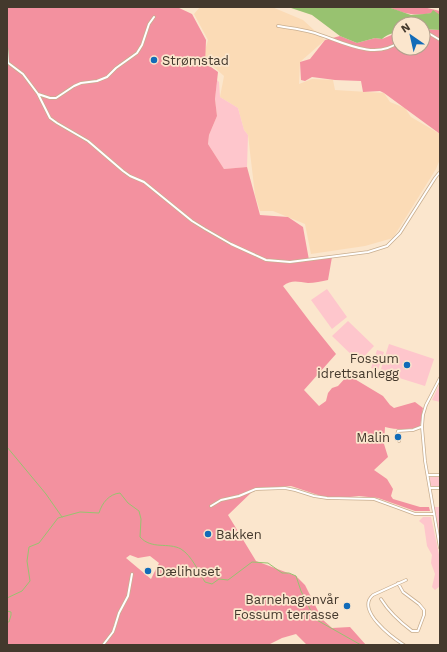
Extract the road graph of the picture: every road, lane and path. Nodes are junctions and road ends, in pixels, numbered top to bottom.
1 (154, 17) dead end
2 (278, 26) dead end
3 (431, 35) edge
4 (440, 40) edge
5 (391, 47) edge
6 (7, 49) edge
7 (8, 62) edge
8 (38, 94) junction
9 (440, 174) edge
10 (440, 378) edge
11 (422, 427) junction
12 (399, 442) dead end
13 (428, 475) junction
14 (440, 475) edge
15 (430, 488) junction
16 (440, 488) edge
17 (211, 506) dead end
18 (434, 514) junction
19 (440, 548) edge
20 (132, 574) dead end
21 (406, 580) dead end
22 (398, 583) junction
23 (381, 599) dead end
24 (103, 645) edge
25 (404, 645) edge

1 - 8 street
2 - 5 street
3 - 4 street
6 - 7 street
7 - 8 street
8 - 9 street
10 - 11 street
11 - 12 street
11 - 13 street
13 - 14 street
13 - 15 street
15 - 16 street
15 - 18 street
17 - 18 street
18 - 19 street
20 - 24 street
21 - 22 street
22 - 23 street
22 - 25 street

